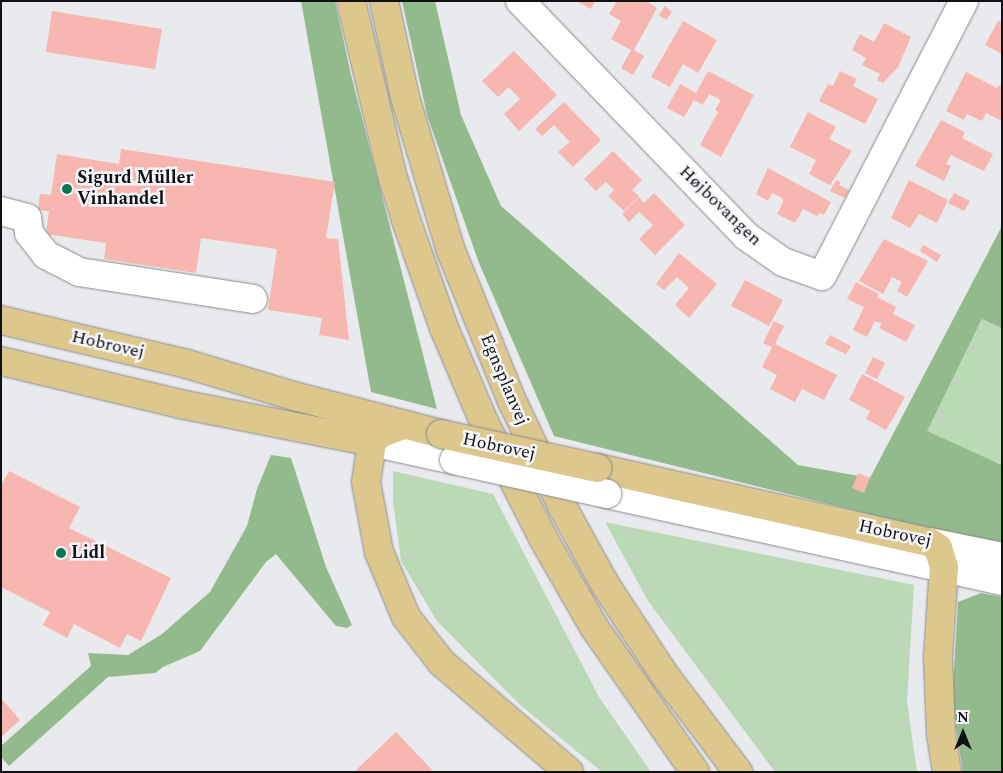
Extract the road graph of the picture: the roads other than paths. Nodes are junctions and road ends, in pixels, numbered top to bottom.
1 (351, 1) edge
2 (384, 1) edge
3 (520, 1) edge
4 (964, 1) edge
5 (1, 211) edge
6 (253, 299) dead end
7 (1, 320) edge
8 (1, 337) edge
9 (1, 361) edge
10 (294, 396) junction
11 (403, 425) junction
12 (372, 442) junction
13 (1002, 557) edge
14 (933, 558) junction
15 (1002, 581) edge
16 (569, 772) edge
17 (695, 772) edge
18 (738, 772) edge
19 (934, 772) edge
20 (947, 772) edge

1 - 17 main road, Egnsplanvej
2 - 18 main road, Egnsplanvej
3 - 4 street, Højbovangen
5 - 6 street
7 - 10 main road, Hobrovej
8 - 10 main road
9 - 12 main road, Hobrovej
10 - 11 main road, Hobrovej
11 - 12 main road
11 - 14 main road, Hobrovej, bridge
12 - 14 street, Hobrovej, bridge
12 - 16 main road
13 - 14 street, Hobrovej
14 - 15 street, Hobrovej
14 - 19 main road
14 - 20 main road

